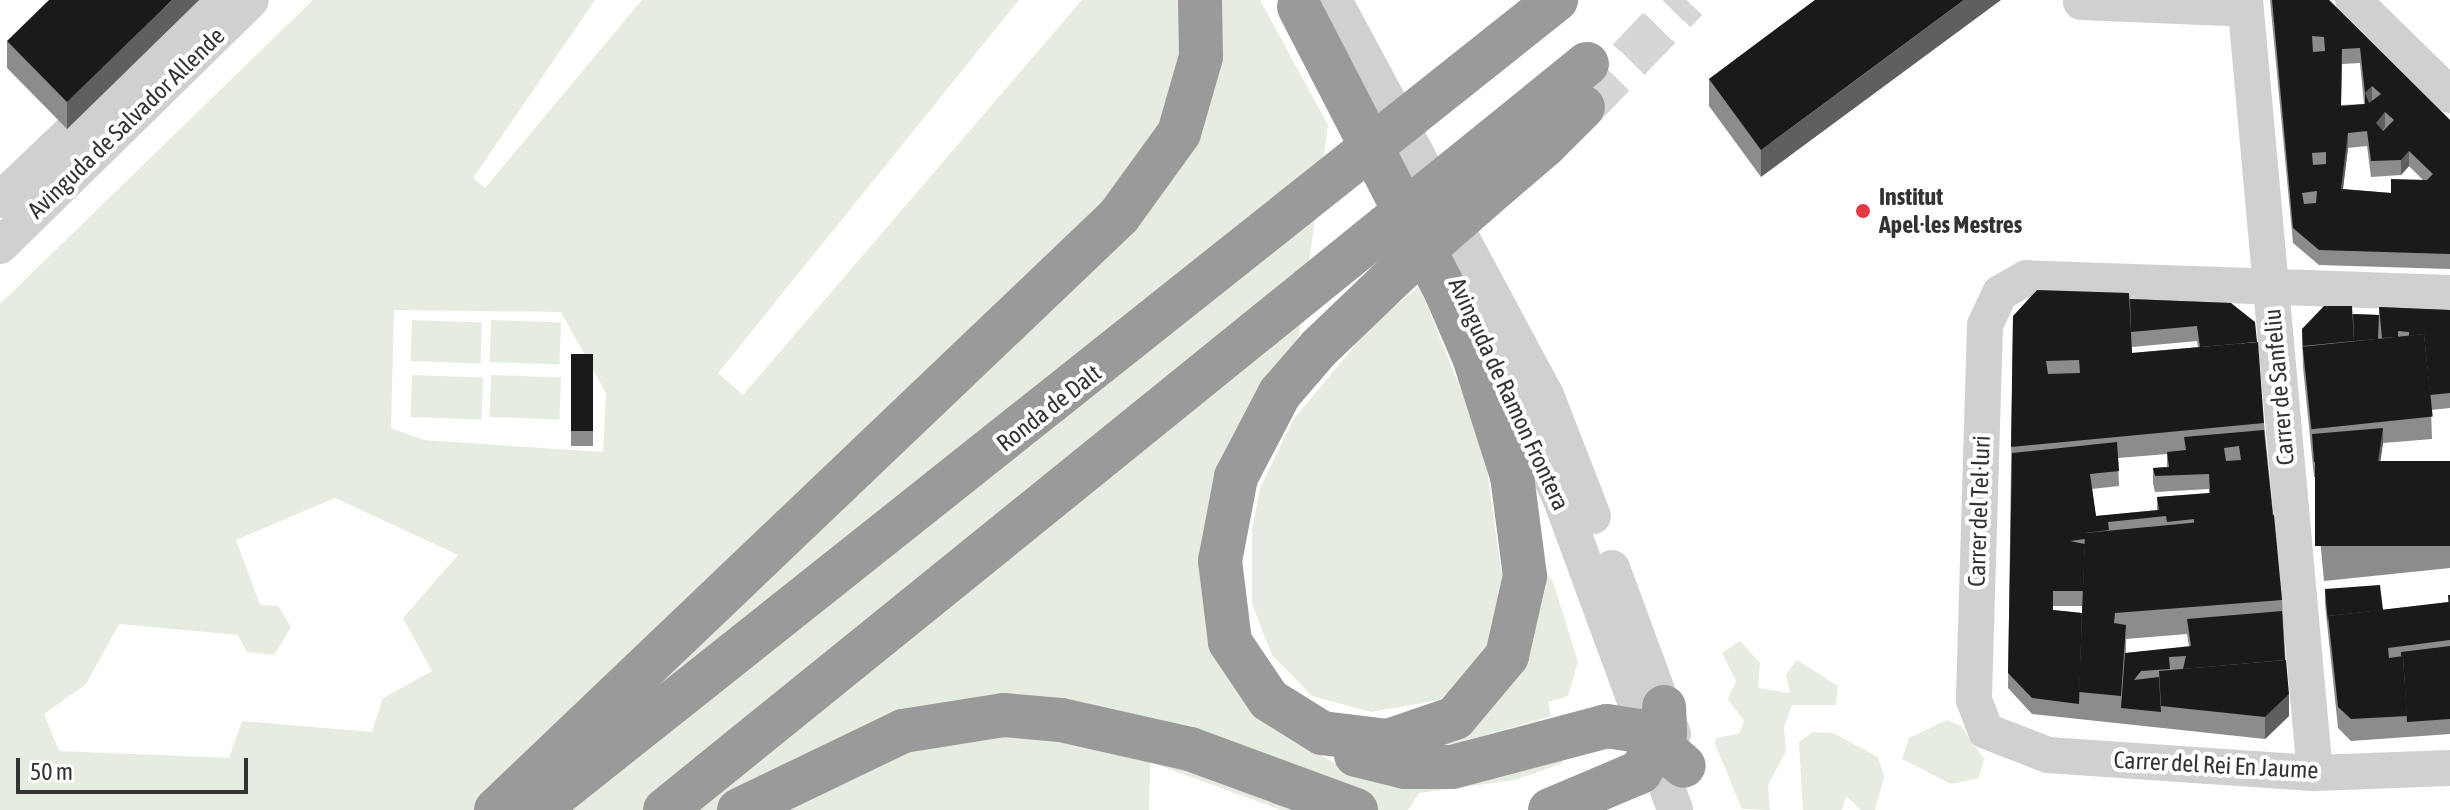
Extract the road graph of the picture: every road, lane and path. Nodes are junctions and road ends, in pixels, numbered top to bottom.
1 (209, 0) edge
2 (251, 0) edge
3 (1200, 0) edge
4 (1556, 0) edge
5 (2353, 0) edge
6 (1310, 2) edge
7 (2081, 2) edge
8 (2245, 4) edge
9 (1587, 64) tunnel mouth
10 (2450, 95) edge
11 (1583, 107) tunnel mouth
12 (0, 200) edge
13 (0, 246) edge
14 (1461, 282) junction
15 (2270, 288) junction
16 (2450, 293) edge
17 (1287, 716) junction
18 (1986, 731) joint
19 (1662, 741) junction
20 (2450, 768) edge
21 (2315, 773) junction
22 (1582, 806) edge
23 (496, 810) edge
24 (537, 810) edge
25 (665, 810) edge
26 (739, 810) edge
27 (1356, 810) edge
28 (1675, 810) edge
29 (1700, 810) edge

1 - 12 street
2 - 13 street, Avinguda de Salvador Allende
3 - 23 highway
4 - 24 highway, Ronda de Dalt
5 - 10 street
6 - 14 highway
7 - 8 street
8 - 15 street, Carrer de Sanfeliu
9 - 25 highway
11 - 17 highway
14 - 17 highway
14 - 19 street, Avinguda de Ramon Frontera
15 - 16 street
15 - 18 street, Carrer del Tel·luri
15 - 21 street, Carrer de Sanfeliu
17 - 19 highway
18 - 21 street, Carrer del Rei En Jaume
19 - 22 highway
19 - 28 street, Avinguda de Ramon Frontera
19 - 29 street, Avinguda de Ramon Frontera
20 - 21 street, Carrer del Rei En Jaume
26 - 27 highway

